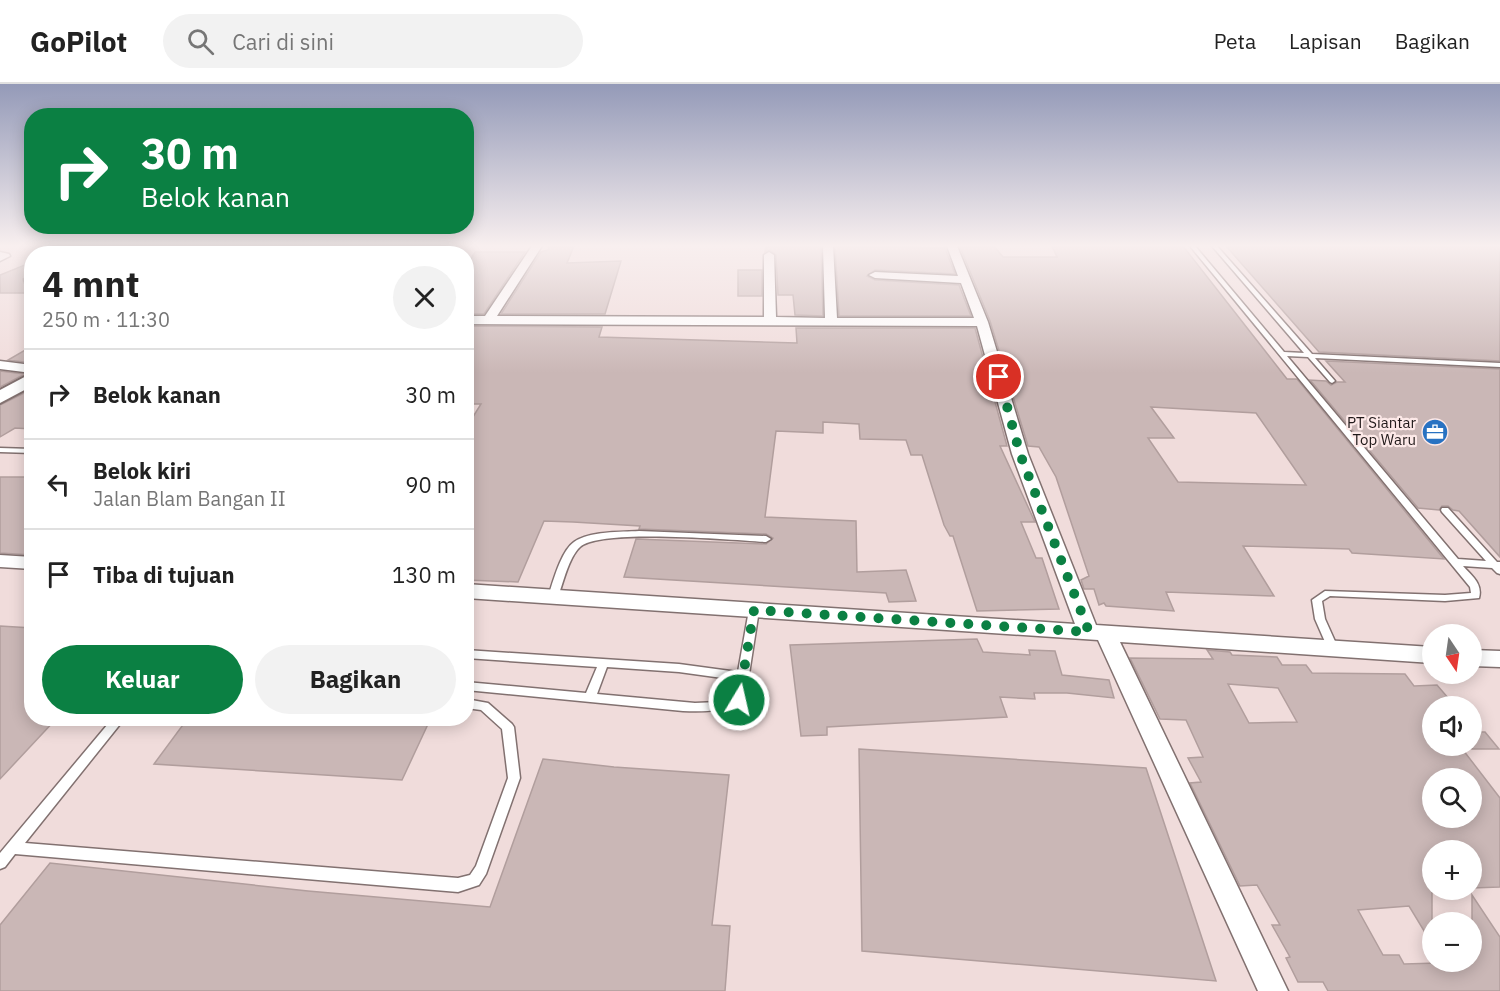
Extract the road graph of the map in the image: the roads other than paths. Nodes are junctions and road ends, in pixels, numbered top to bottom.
1 (510, 288) edge
2 (770, 288) edge
3 (830, 288) edge
4 (969, 288) edge
5 (1228, 288) edge
6 (1251, 288) edge
7 (474, 320) edge
8 (489, 320) junction
9 (770, 321) junction
10 (831, 321) junction
11 (982, 322) junction
12 (1281, 354) junction
13 (1310, 356) junction
14 (1500, 365) edge
15 (0, 366) edge
16 (24, 368) edge
17 (1332, 381) dead end
18 (24, 383) edge
19 (0, 398) edge
20 (0, 450) edge
21 (24, 451) edge
22 (1444, 510) dead end
23 (766, 539) dead end
24 (0, 561) edge
25 (24, 562) edge
26 (1454, 562) junction
27 (1498, 567) edge
28 (474, 592) edge
29 (553, 597) junction
30 (754, 610) junction
31 (1096, 633) junction
32 (1333, 648) junction
33 (1422, 654) edge
34 (474, 655) edge
35 (1482, 659) edge
36 (1500, 660) edge
37 (603, 664) junction
38 (743, 677) junction
39 (474, 687) edge
40 (590, 699) junction
41 (474, 704) edge
42 (113, 726) edge
43 (13, 848) junction
44 (0, 863) edge
45 (1273, 991) edge

1 - 8 street
2 - 9 street
3 - 10 street
4 - 11 street
5 - 12 lane
6 - 13 lane
7 - 8 street
8 - 9 street
9 - 10 street
10 - 11 street
11 - 31 street
12 - 13 lane
12 - 26 lane
13 - 14 lane
13 - 17 lane
15 - 16 street
18 - 19 street
20 - 21 lane
22 - 27 lane
23 - 29 lane
24 - 25 street
26 - 27 lane
26 - 32 lane
28 - 29 street
29 - 30 street
30 - 31 street
30 - 38 lane
31 - 32 street
31 - 45 street
32 - 33 street
34 - 37 lane
35 - 36 street
37 - 38 lane
37 - 40 lane
38 - 40 lane
39 - 40 lane
41 - 43 lane
42 - 43 lane
43 - 44 lane

